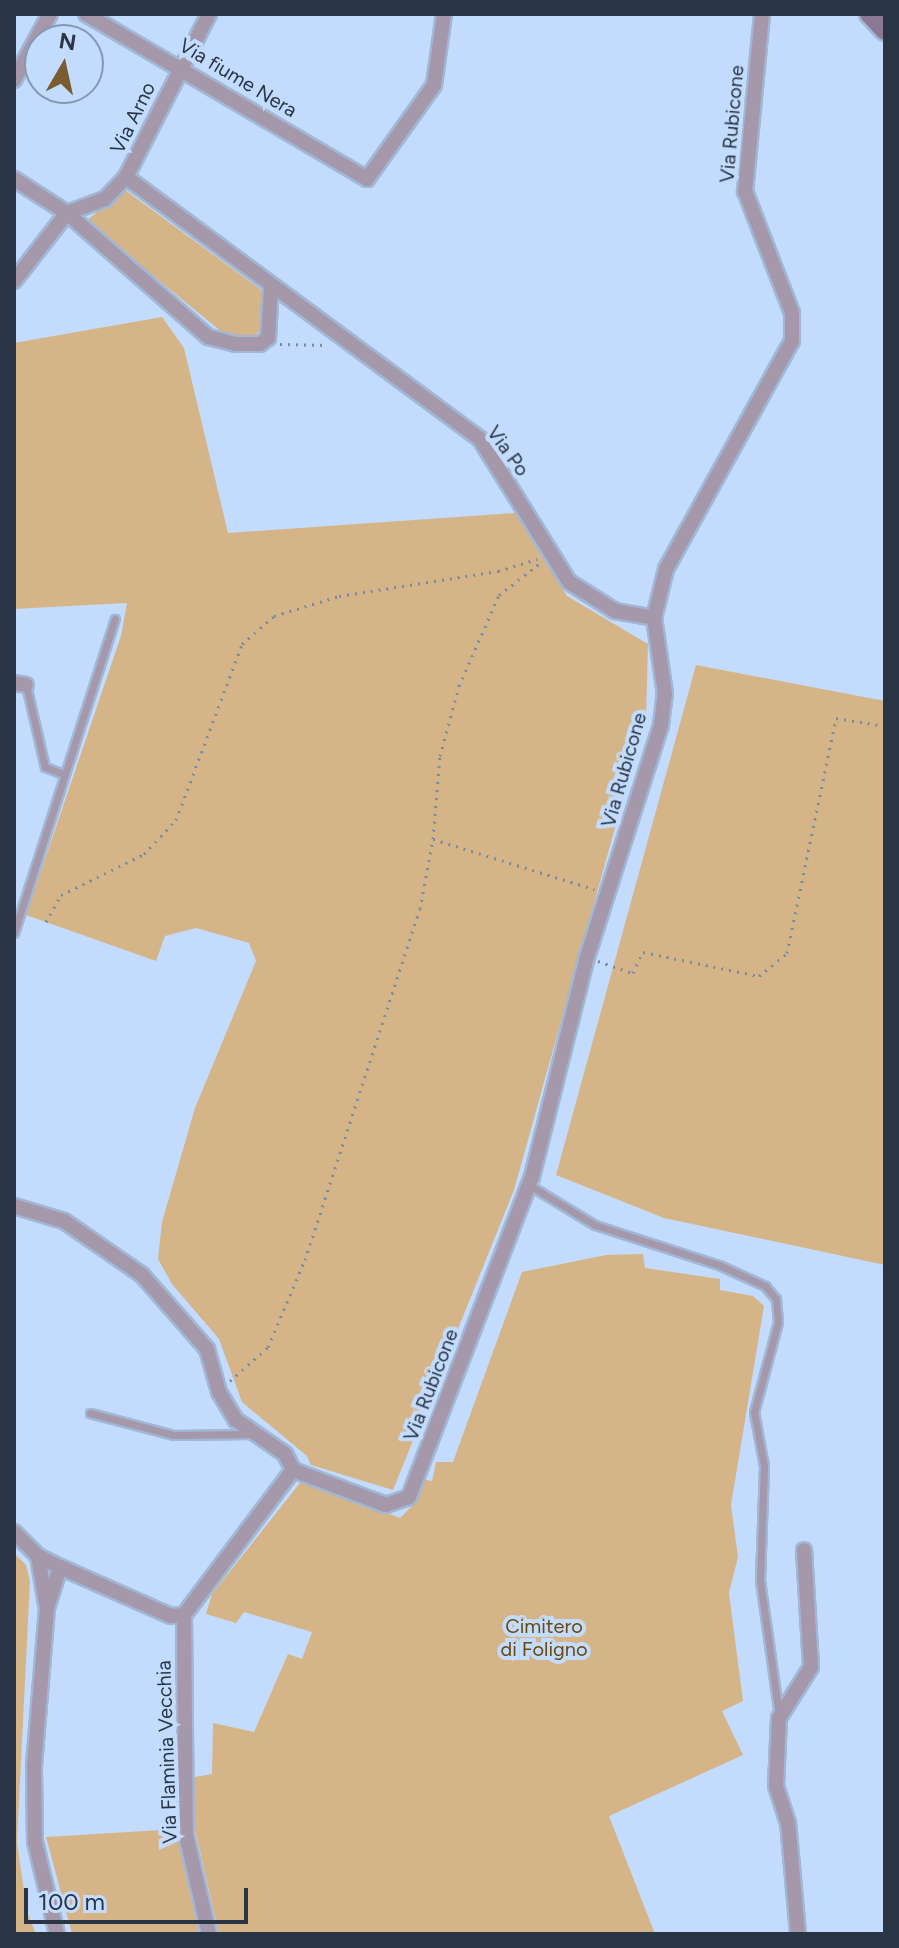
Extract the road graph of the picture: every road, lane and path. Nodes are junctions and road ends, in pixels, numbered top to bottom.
1 (50, 14) edge
2 (86, 14) edge
3 (209, 14) edge
4 (444, 14) edge
5 (762, 14) edge
6 (869, 14) edge
7 (885, 31) edge
8 (181, 66) junction
9 (14, 80) edge
10 (126, 177) junction
11 (14, 179) edge
12 (67, 213) junction
13 (14, 281) edge
14 (271, 286) junction
15 (260, 344) junction
16 (349, 345) junction
17 (552, 554) junction
18 (654, 618) junction
19 (115, 619) dead end
20 (20, 684) edge
21 (885, 726) edge
22 (63, 774) junction
23 (433, 839) junction
24 (608, 893) junction
25 (46, 922) dead end
26 (14, 933) edge
27 (587, 957) junction
28 (529, 1185) junction
29 (14, 1206) edge
30 (219, 1392) junction
31 (90, 1413) dead end
32 (257, 1434) junction
33 (293, 1470) junction
34 (14, 1532) edge
35 (804, 1550) dead end
36 (38, 1556) junction
37 (60, 1567) junction
38 (47, 1608) junction
39 (184, 1615) junction
40 (779, 1718) junction
41 (57, 1934) edge
42 (209, 1934) edge
43 (798, 1934) edge

1 - 9 street
2 - 8 street, Via fiume Nera
3 - 8 street, Via Arno
4 - 8 street, Via fiume Nera
5 - 18 street, Via Rubicone
6 - 7 main road
8 - 10 street, Via Arno
10 - 12 street, Via Arno
10 - 14 street, Via Po
11 - 12 street
12 - 13 street
12 - 15 street
14 - 15 street
14 - 16 street, Via Po
15 - 16 path
16 - 17 street, Via Po
17 - 18 street, Via Po
17 - 23 path
17 - 25 path
18 - 24 street, Via Rubicone
19 - 22 lane
20 - 22 lane
21 - 27 path
22 - 26 lane
23 - 24 path
23 - 30 path
24 - 27 street, Via Rubicone
27 - 28 street, Via Rubicone
28 - 33 street, Via Rubicone
28 - 40 lane
29 - 30 street
30 - 32 street
31 - 32 lane
32 - 33 street
33 - 39 street
34 - 36 street
35 - 40 street
36 - 37 street
36 - 38 street
37 - 38 street
37 - 39 street
38 - 41 street
39 - 42 street, Via Flaminia Vecchia
40 - 43 street

